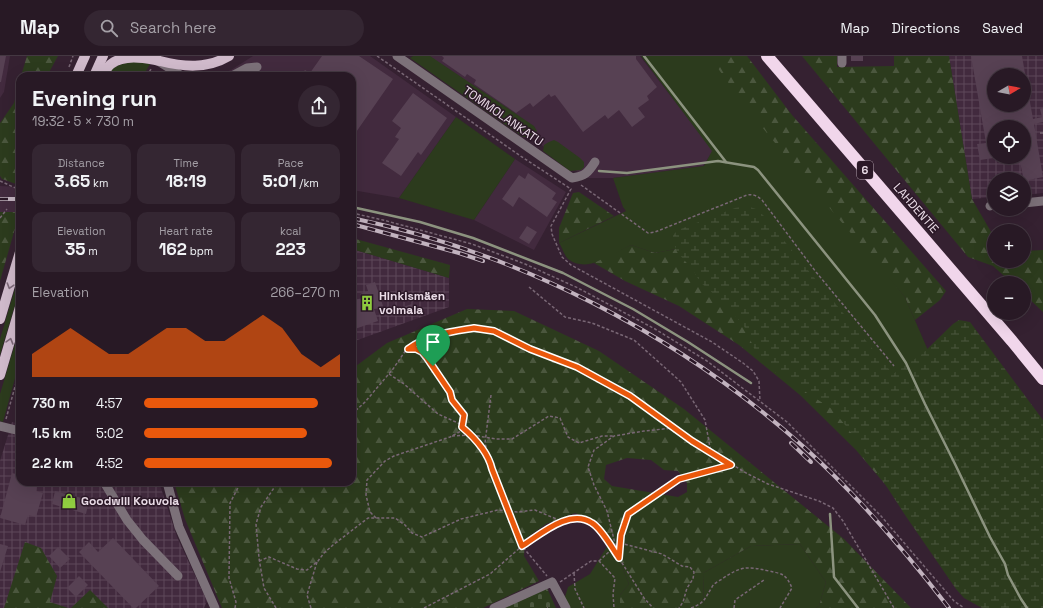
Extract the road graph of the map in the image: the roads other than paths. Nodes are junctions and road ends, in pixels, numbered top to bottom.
1 (85, 56) edge
2 (103, 56) edge
3 (229, 56) edge
4 (397, 56) edge
5 (771, 59) edge
6 (154, 61) edge
7 (257, 67) dead end
8 (78, 72) edge
9 (96, 72) edge
10 (104, 72) edge
11 (175, 72) edge
12 (240, 72) edge
13 (595, 162) dead end
14 (1043, 201) edge
15 (1031, 202) edge
16 (16, 265) edge
17 (0, 319) edge
18 (16, 320) edge
19 (0, 374) edge
20 (1043, 379) edge
21 (2, 426) edge
22 (16, 430) edge
23 (106, 486) edge
24 (168, 486) edge
25 (178, 576) dead end
26 (215, 608) edge
27 (494, 608) edge
28 (566, 608) edge

1 - 8 main road
2 - 9 main road
3 - 6 main road
4 - 13 street, TOMMOLANKATU
5 - 20 highway, LAHDENTIE / 6
6 - 10 main road
6 - 11 street
7 - 12 street
14 - 15 street
16 -> 17 main road
19 -> 18 main road
21 - 22 street
23 - 25 street
24 - 26 street
27 - 28 street

